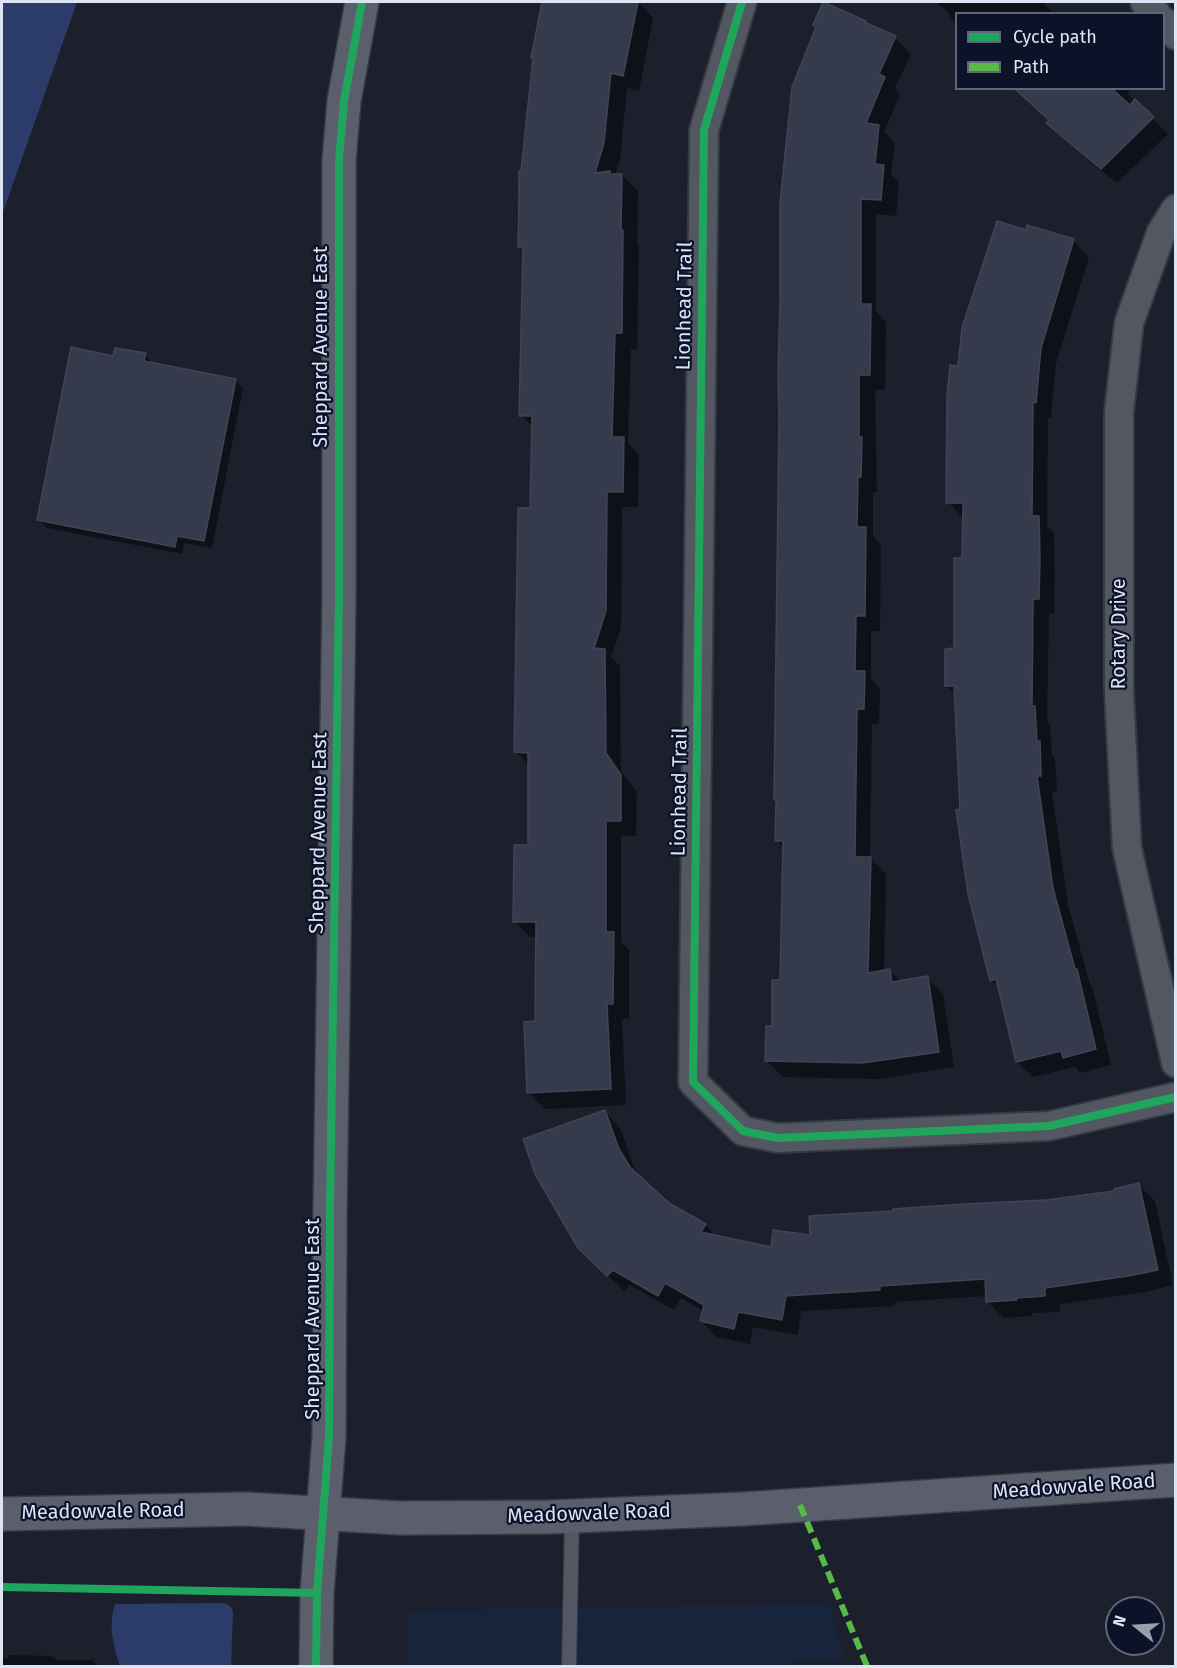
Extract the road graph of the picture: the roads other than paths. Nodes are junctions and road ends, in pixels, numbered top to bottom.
1 (362, 2) edge
2 (741, 2) edge
3 (1165, 23) edge
4 (1176, 36) edge
5 (1176, 209) edge
6 (1176, 1063) edge
7 (1176, 1097) edge
8 (1176, 1480) edge
9 (2, 1514) edge
10 (324, 1514) junction
11 (573, 1516) junction
12 (316, 1666) edge
13 (569, 1666) edge

1 - 10 main road, Sheppard Avenue East
2 - 7 street, Lionhead Trail
3 - 4 street
5 - 6 street, Rotary Drive
8 - 11 main road, Meadowvale Road
9 - 10 main road, Meadowvale Road
10 - 11 main road, Meadowvale Road
10 - 12 main road, Sheppard Avenue East
11 - 13 lane

